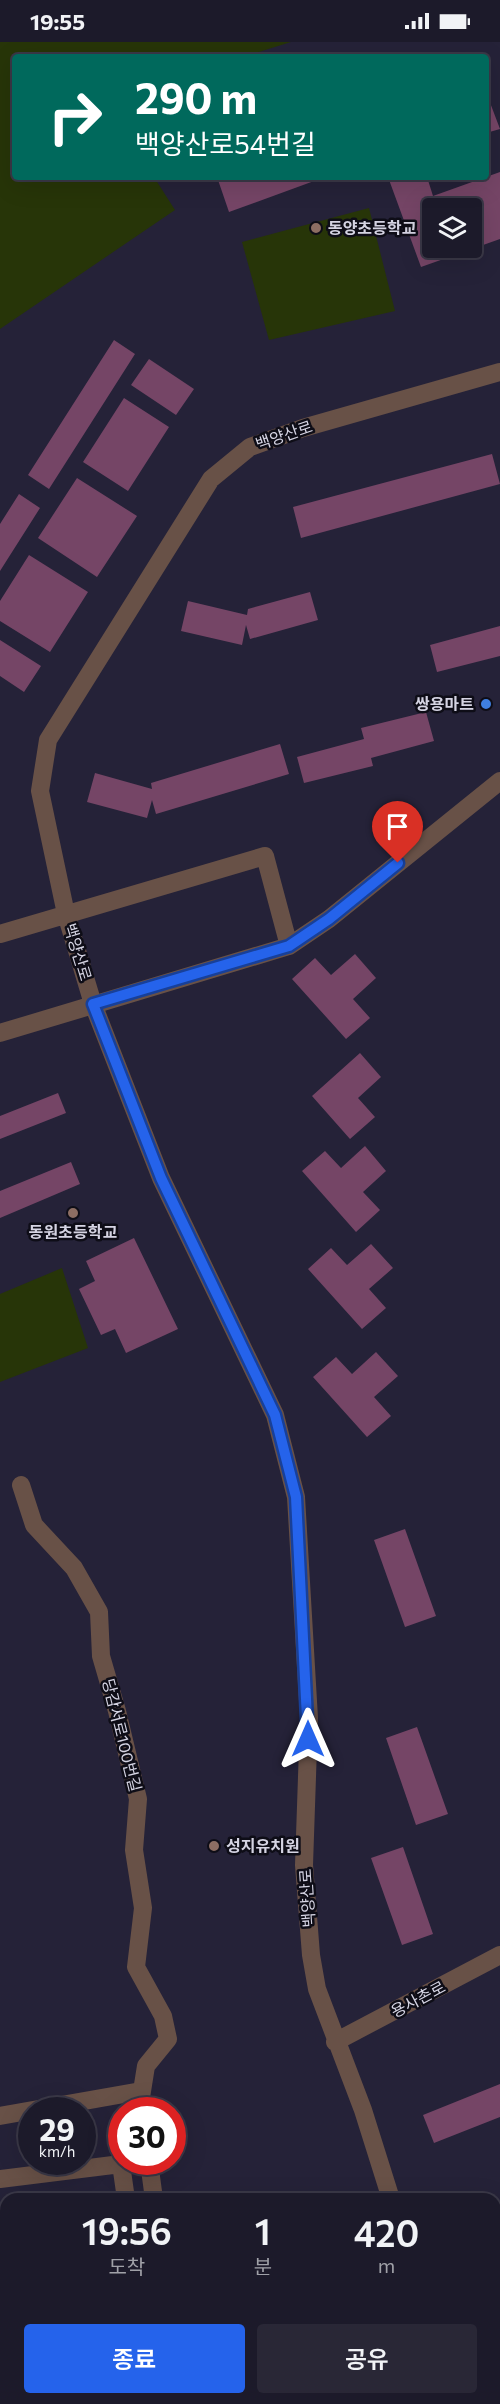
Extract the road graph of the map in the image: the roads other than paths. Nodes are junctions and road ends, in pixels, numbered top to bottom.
1 (500, 372) edge
2 (500, 781) edge
3 (66, 914) junction
4 (0, 934) edge
5 (289, 946) junction
6 (93, 1004) junction
7 (0, 1033) edge
8 (21, 1485) dead end
9 (500, 1955) edge
10 (335, 2042) junction
11 (141, 2091) junction
12 (140, 2097) edge
13 (0, 2116) edge
14 (151, 2175) edge
15 (0, 2179) edge
16 (125, 2193) edge
17 (153, 2193) edge
18 (389, 2193) edge

1 - 3 street, 백양산로
2 - 5 street
3 - 4 street
3 - 5 street
3 - 6 street, 백양산로
5 - 6 street
6 - 7 street
6 - 10 street, 백양산로
8 - 11 street, 당감서로100번길
9 - 10 street, 용사촌로
10 - 18 street, 백양산로
11 - 12 street
11 - 13 street
14 - 17 street
15 - 16 street

